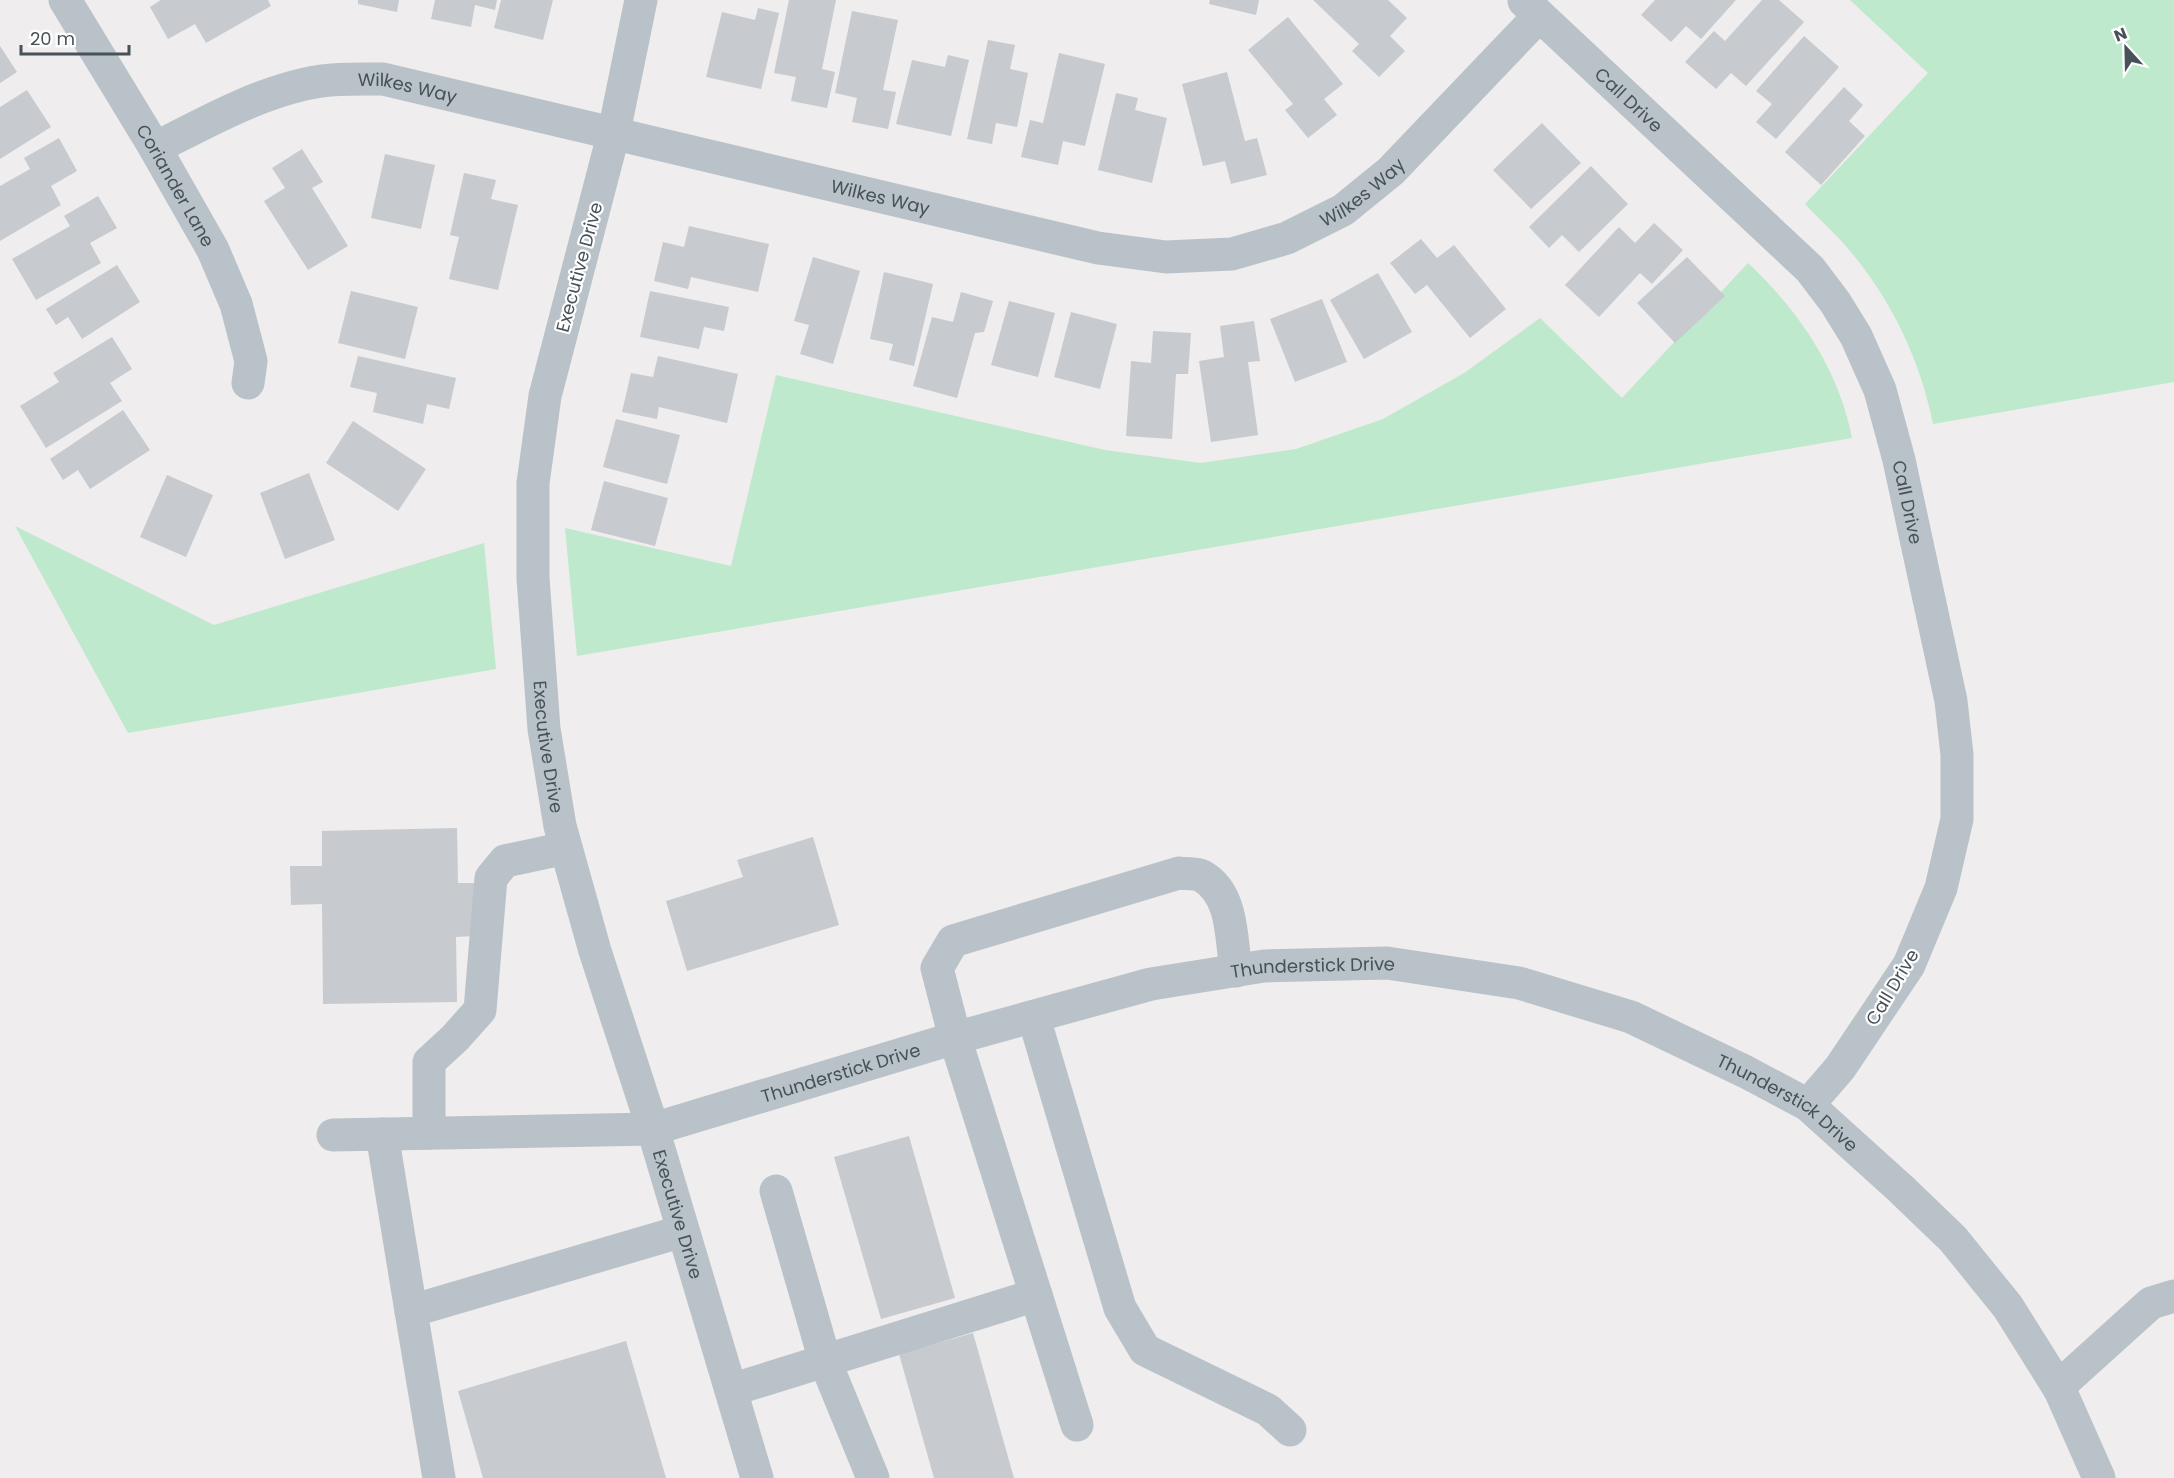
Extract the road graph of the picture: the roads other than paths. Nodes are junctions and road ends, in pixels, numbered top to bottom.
1 (65, 0) edge
2 (641, 0) edge
3 (1531, 8) edge
4 (614, 132) junction
5 (155, 148) junction
6 (248, 383) dead end
7 (566, 848) junction
8 (1236, 971) junction
9 (1034, 1017) junction
10 (955, 1038) junction
11 (1808, 1105) junction
12 (653, 1129) junction
13 (429, 1133) junction
14 (382, 1134) junction
15 (333, 1135) dead end
16 (776, 1191) dead end
17 (683, 1230) junction
18 (1036, 1295) junction
19 (2174, 1296) edge
20 (411, 1311) junction
21 (825, 1361) junction
22 (2058, 1387) junction
23 (731, 1390) junction
24 (1077, 1425) dead end
25 (1290, 1430) dead end
26 (439, 1478) edge
27 (757, 1478) edge
28 (873, 1478) edge
29 (2099, 1478) edge

1 - 5 street, Coriander Lane
2 - 4 street, Executive Drive
3 - 4 street, Wilkes Way
3 - 11 street, Call Drive
4 - 5 street, Wilkes Way
4 - 7 street, Executive Drive
5 - 6 street, Coriander Lane
7 - 12 street, Executive Drive
7 - 13 street
8 - 9 street, Thunderstick Drive
8 - 10 street
8 - 11 street, Thunderstick Drive
9 - 10 street, Thunderstick Drive
9 - 25 street
10 - 12 street, Thunderstick Drive
10 - 18 street
11 - 22 street, Thunderstick Drive
12 - 13 street, Thunderstick Drive
12 - 17 street, Executive Drive
13 - 14 street, Thunderstick Drive
14 - 15 street, Thunderstick Drive
14 - 20 street
16 - 21 street
17 - 20 street
17 - 23 street, Executive Drive
18 - 21 street
18 - 24 street
19 - 22 street
20 - 26 street
21 - 23 street
21 - 28 street
22 - 29 street, Thunderstick Drive
23 - 27 street, Executive Drive

